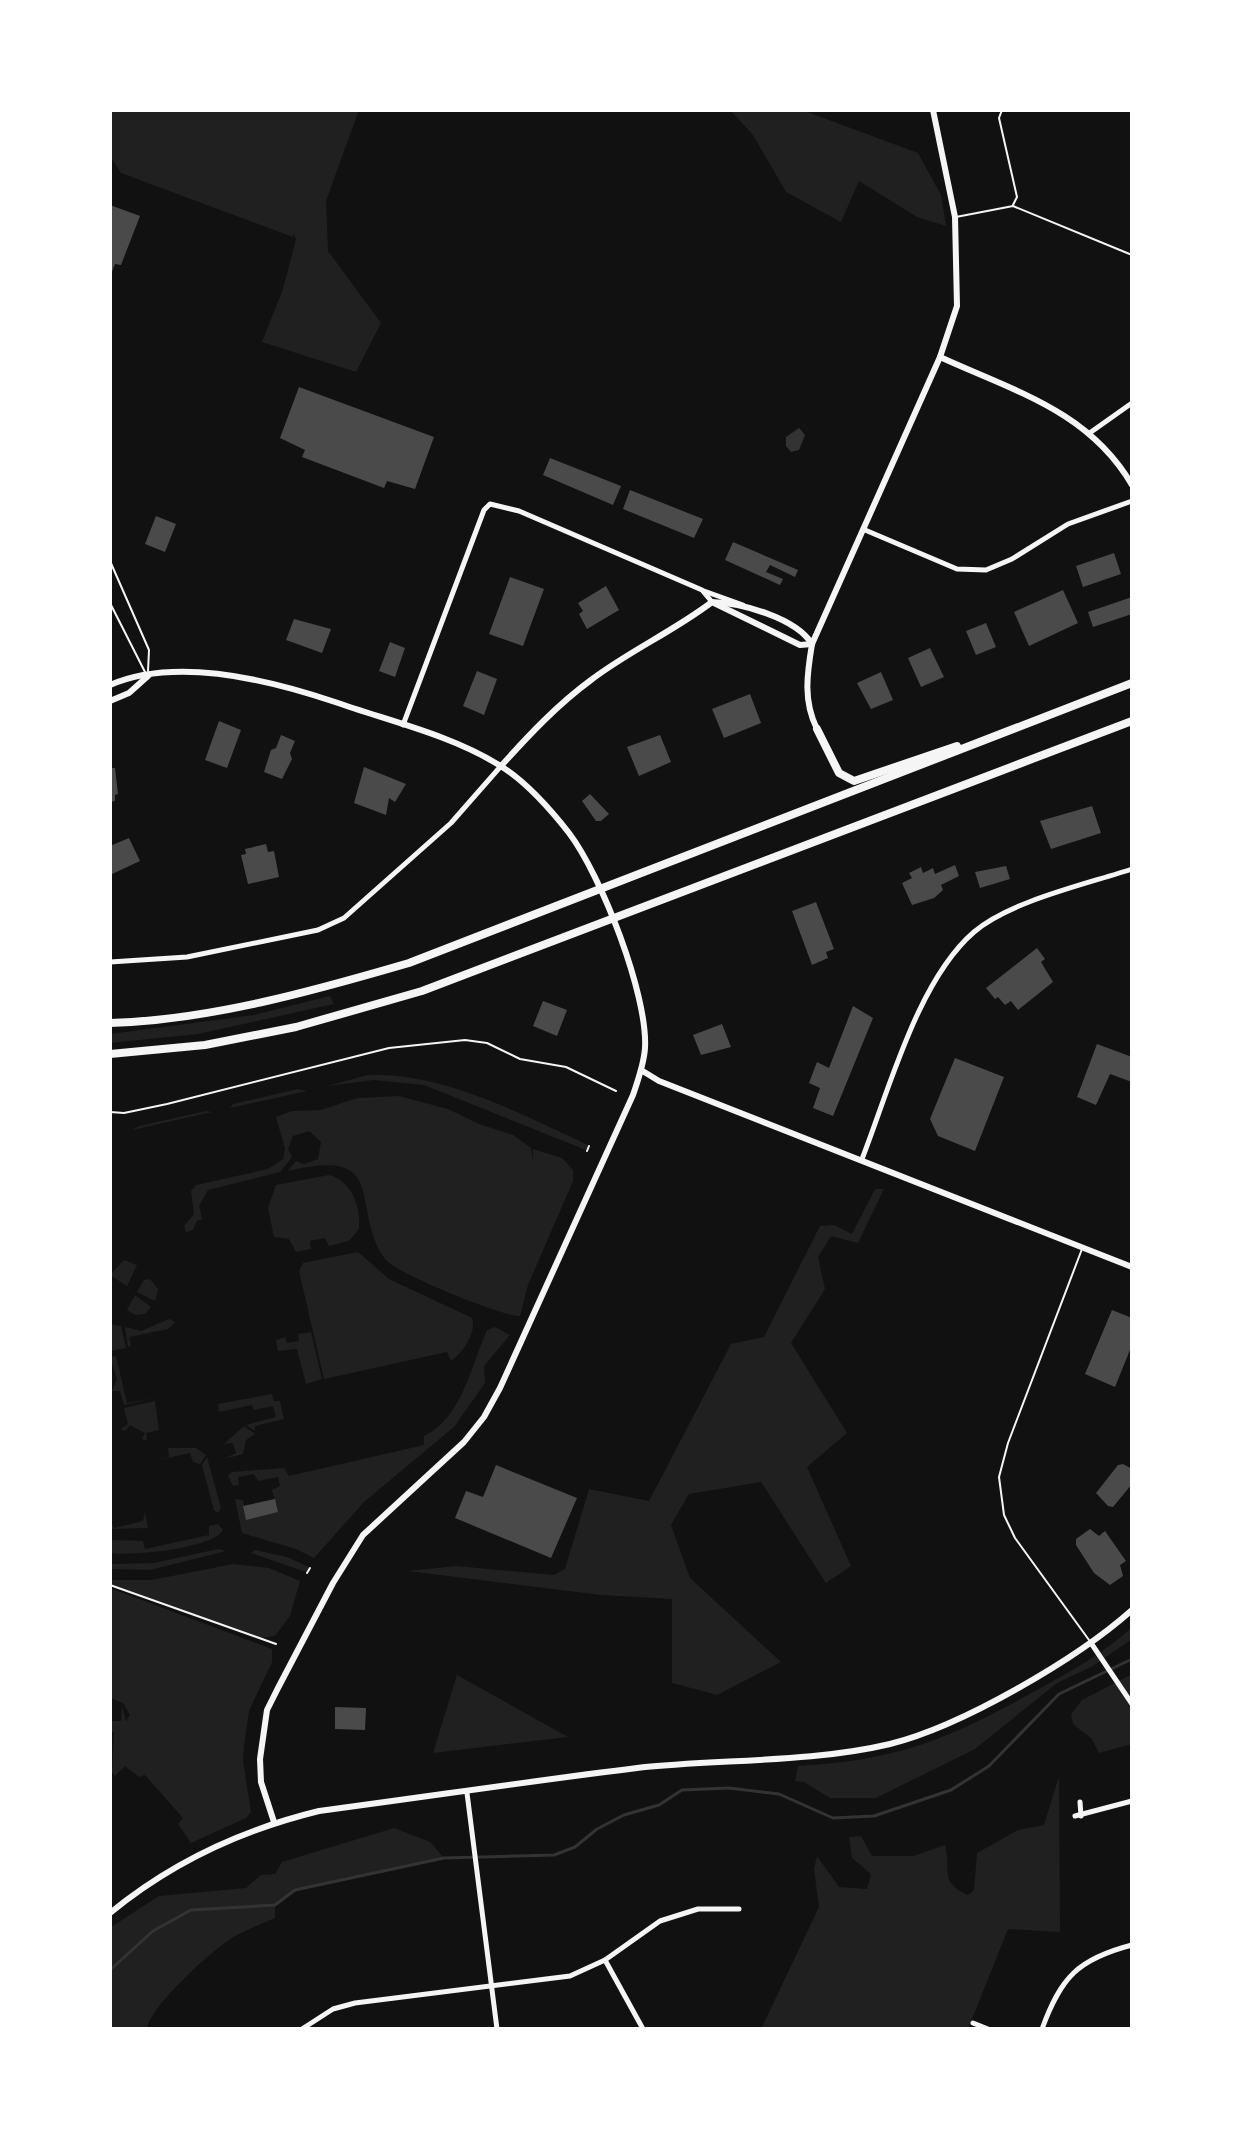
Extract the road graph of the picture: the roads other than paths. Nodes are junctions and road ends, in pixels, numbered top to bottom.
1 (933, 110) edge
2 (1002, 110) edge
3 (1013, 206) junction
4 (955, 217) junction
5 (1132, 255) edge
6 (940, 357) junction
7 (1132, 403) edge
8 (1091, 432) junction
9 (1132, 485) edge
10 (1132, 501) edge
11 (865, 530) junction
12 (110, 561) edge
13 (702, 590) junction
14 (712, 602) junction
15 (110, 603) edge
16 (755, 610) junction
17 (776, 620) junction
18 (771, 633) junction
19 (812, 644) junction
20 (148, 676) junction
21 (1132, 683) edge
22 (110, 685) edge
23 (110, 701) edge
24 (1132, 721) edge
25 (402, 726) junction
26 (817, 729) joint
27 (997, 736) junction
28 (501, 766) junction
29 (1132, 869) edge
30 (600, 890) junction
31 (612, 919) junction
32 (110, 962) edge
33 (110, 1023) edge
34 (110, 1054) edge
35 (641, 1070) junction
36 (862, 1159) junction
37 (1083, 1248) junction
38 (1132, 1267) edge
39 (1132, 1610) edge
40 (1091, 1643) junction
41 (1132, 1704) edge
42 (467, 1793) junction
43 (1132, 1801) edge
44 (1080, 1802) dead end
45 (274, 1822) junction
46 (739, 1909) dead end
47 (110, 1913) edge
48 (1132, 1945) edge
49 (605, 1960) junction
50 (490, 1986) junction
51 (973, 2023) dead end
52 (302, 2029) edge
53 (497, 2029) edge
54 (643, 2029) edge
55 (988, 2029) edge
56 (1042, 2029) edge

1 - 4 street
2 - 3 lane
3 - 4 lane
3 - 5 lane
4 - 6 street
6 - 8 street
6 - 11 street
7 - 8 street
8 - 9 street
10 - 11 street
11 - 19 street
12 - 20 lane
13 - 14 street
13 - 16 street
13 - 25 street
14 - 16 street
14 - 18 street
14 - 28 street
15 - 20 lane
16 - 17 street
17 - 18 street
17 - 19 street
18 - 19 street
19 - 26 street
20 - 22 street
20 - 23 street
20 - 25 street
21 - 27 main road
24 - 31 main road
25 - 28 street
26 - 27 main road
27 - 30 main road
28 - 30 street
28 - 32 street
29 - 36 street
30 - 31 street
30 - 33 main road
31 - 34 main road
31 - 35 street
35 - 36 street
35 - 45 street
36 - 37 street
37 - 38 street
37 - 40 lane
39 - 40 street
40 - 41 street
40 - 42 street
42 - 45 street
42 - 50 street
43 - 44 street
45 - 47 street
46 - 49 street
48 - 56 street
49 - 50 street
49 - 54 street
50 - 52 street
50 - 53 street
51 - 55 street

